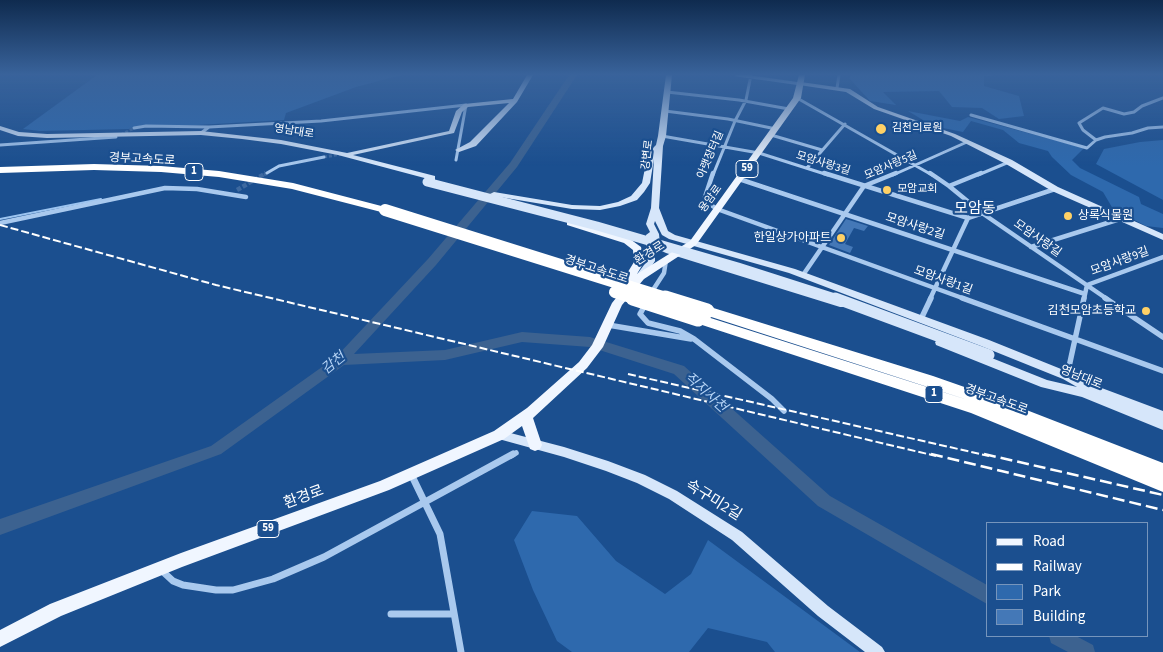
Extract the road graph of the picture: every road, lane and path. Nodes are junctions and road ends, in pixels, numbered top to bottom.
1 (462, 105) edge
2 (466, 105) joint
3 (511, 105) edge
4 (666, 105) edge
5 (744, 105) edge
6 (770, 105) edge
7 (792, 105) edge
8 (811, 105) edge
9 (873, 105) edge
10 (1144, 105) edge
11 (790, 109) junction
12 (665, 111) junction
13 (971, 115) dead end
14 (735, 121) junction
15 (845, 124) junction
16 (209, 127) junction
17 (1163, 127) edge
18 (0, 128) edge
19 (134, 128) tunnel mouth
20 (0, 132) edge
21 (774, 132) junction
22 (201, 133) junction
23 (662, 136) junction
24 (116, 137) tunnel mouth
25 (1096, 140) junction
26 (967, 142) junction
27 (0, 146) edge
28 (659, 146) junction
29 (724, 146) junction
30 (460, 150) junction
31 (822, 150) junction
32 (350, 153) tunnel mouth
33 (759, 153) junction
34 (324, 157) tunnel mouth
35 (456, 160) dead end
36 (1009, 162) junction
37 (917, 165) junction
38 (807, 168) junction
39 (0, 170) edge
40 (267, 173) tunnel mouth
41 (0, 176) edge
42 (739, 179) junction
43 (430, 180) junction
44 (864, 186) junction
45 (949, 186) junction
46 (1055, 189) junction
47 (237, 190) tunnel mouth
48 (232, 194) junction
49 (492, 196) junction
50 (246, 197) dead end
51 (655, 208) junction
52 (717, 209) junction
53 (382, 213) junction
54 (982, 213) junction
55 (846, 215) junction
56 (968, 218) junction
57 (1120, 219) junction
58 (0, 223) edge
59 (650, 224) junction
60 (1163, 237) edge
61 (693, 243) junction
62 (1031, 247) junction
63 (823, 248) junction
64 (952, 250) junction
65 (678, 254) junction
66 (1163, 257) edge
67 (666, 259) junction
68 (804, 275) junction
69 (640, 277) junction
70 (1087, 285) junction
71 (936, 289) junction
72 (1085, 294) junction
73 (617, 302) junction
74 (703, 315) junction
75 (921, 319) junction
76 (606, 326) junction
77 (1163, 337) edge
78 (694, 339) junction
79 (1076, 340) junction
80 (1163, 371) edge
81 (1068, 376) junction
82 (1084, 390) junction
83 (784, 411) dead end
84 (529, 414) junction
85 (1163, 416) edge
86 (1163, 425) edge
87 (499, 435) junction
88 (535, 444) junction
89 (516, 453) dead end
90 (1163, 470) edge
91 (411, 474) junction
92 (1163, 484) edge
93 (425, 502) junction
94 (159, 569) junction
95 (390, 614) dead end
96 (454, 614) junction
97 (0, 639) edge
98 (461, 652) edge
99 (877, 652) edge

1 - 16 street
2 - 30 street
2 - 32 main road
3 - 30 main road
4 - 12 main road, 강변로
5 - 14 street, 아랫장터길
6 - 11 street
7 - 11 main road, 용암로 / 59
8 - 15 street, 모암사랑길
9 - 26 main road
10 - 25 street
11 - 21 main road, 용암로 / 59
12 - 14 street
12 - 23 main road, 강변로
13 - 25 street
14 - 21 street
14 - 29 street, 아랫장터길
15 - 31 street
15 - 37 street, 모암사랑길
16 - 19 street
16 - 22 street
17 - 25 street
18 - 22 main road, 영남대로
20 - 43 main road, 영남대로
21 - 31 street
21 - 33 main road, 용암로 / 59
22 - 43 main road, 영남대로
23 - 28 main road, 강변로
23 - 29 street, 모암사랑3길
24 - 27 street
26 - 36 main road
26 - 37 street, 모암사랑5길
28 - 49 main road
28 - 51 main road, 강변로
29 - 33 street, 모암사랑3길
29 - 52 street, 아랫장터길
30 - 35 street
31 - 38 street
33 - 38 street, 모암사랑3길
33 - 42 main road, 용암로 / 59
34 - 40 street
36 - 45 street
36 - 46 main road
37 - 44 street, 모암사랑5길
37 - 45 street, 모암사랑길
38 - 44 street, 모암사랑3길
39 - 53 highway, 경부고속도로 / 1
41 - 53 highway, 경부고속도로 / 1
42 - 52 main road, 용암로 / 59
42 - 55 street, 모암사랑2길
43 - 49 main road, bridge
44 - 55 street, 모암사랑5길
44 - 56 street, 모암사랑3길
45 - 54 street, 모암사랑길
46 - 54 street
46 - 57 main road
47 - 48 street
48 - 50 street
48 - 58 street
49 - 73 main road, bridge
49 - 82 main road, 영남대로, bridge
51 - 59 main road, 강변로
51 - 61 main road, 강변로
52 - 61 main road, 용암로 / 59
52 - 63 street, 모암사랑1길
53 - 74 highway, 경부고속도로 / 1, bridge
54 - 56 street
54 - 62 street, 모암사랑길
55 - 63 street, 모암사랑5길
55 - 64 street, 모암사랑2길
56 - 64 street
57 - 60 main road
57 - 62 street
59 - 65 main road
59 - 69 main road, 강변로
61 - 65 main road, 용암로 / 59
61 - 68 main road, 강변로
62 - 70 street, 모암사랑길
63 - 68 street, 모암사랑5길
63 - 71 street, 모암사랑1길
64 - 71 street
64 - 72 street, 모암사랑2길
65 - 67 main road, 환경로 / 59
65 - 82 main road
66 - 70 street, 모암사랑9길
67 - 69 main road, 환경로 / 59
67 - 78 street
68 - 75 main road, 강변로
69 - 73 main road, 환경로 / 59
70 - 72 street, 모암사랑9길
70 - 77 street, 모암사랑길
71 - 75 street
71 - 79 street, 모암사랑1길
72 - 79 street, 모암사랑9길
73 - 76 main road, 환경로 / 59
74 - 90 highway, 경부고속도로 / 1
74 - 92 highway, 경부고속도로 / 1
75 - 81 main road, 강변로
76 - 78 street
76 - 84 main road, 59
78 - 83 street
79 - 80 street, 모암사랑1길
79 - 81 street, 모암사랑9길
81 - 82 main road, 강변로
82 - 85 main road, 영남대로
82 - 86 main road, 영남대로
84 - 87 main road, 환경로 / 59
84 - 88 main road
87 - 88 main road, 속구미2길
87 - 91 main road, 환경로 / 59
88 - 99 main road, 속구미2길
89 - 93 street
91 - 93 street
91 - 94 main road, 환경로 / 59
93 - 94 street
93 - 96 street
94 - 97 main road, 환경로 / 59
95 - 96 street
96 - 98 street

